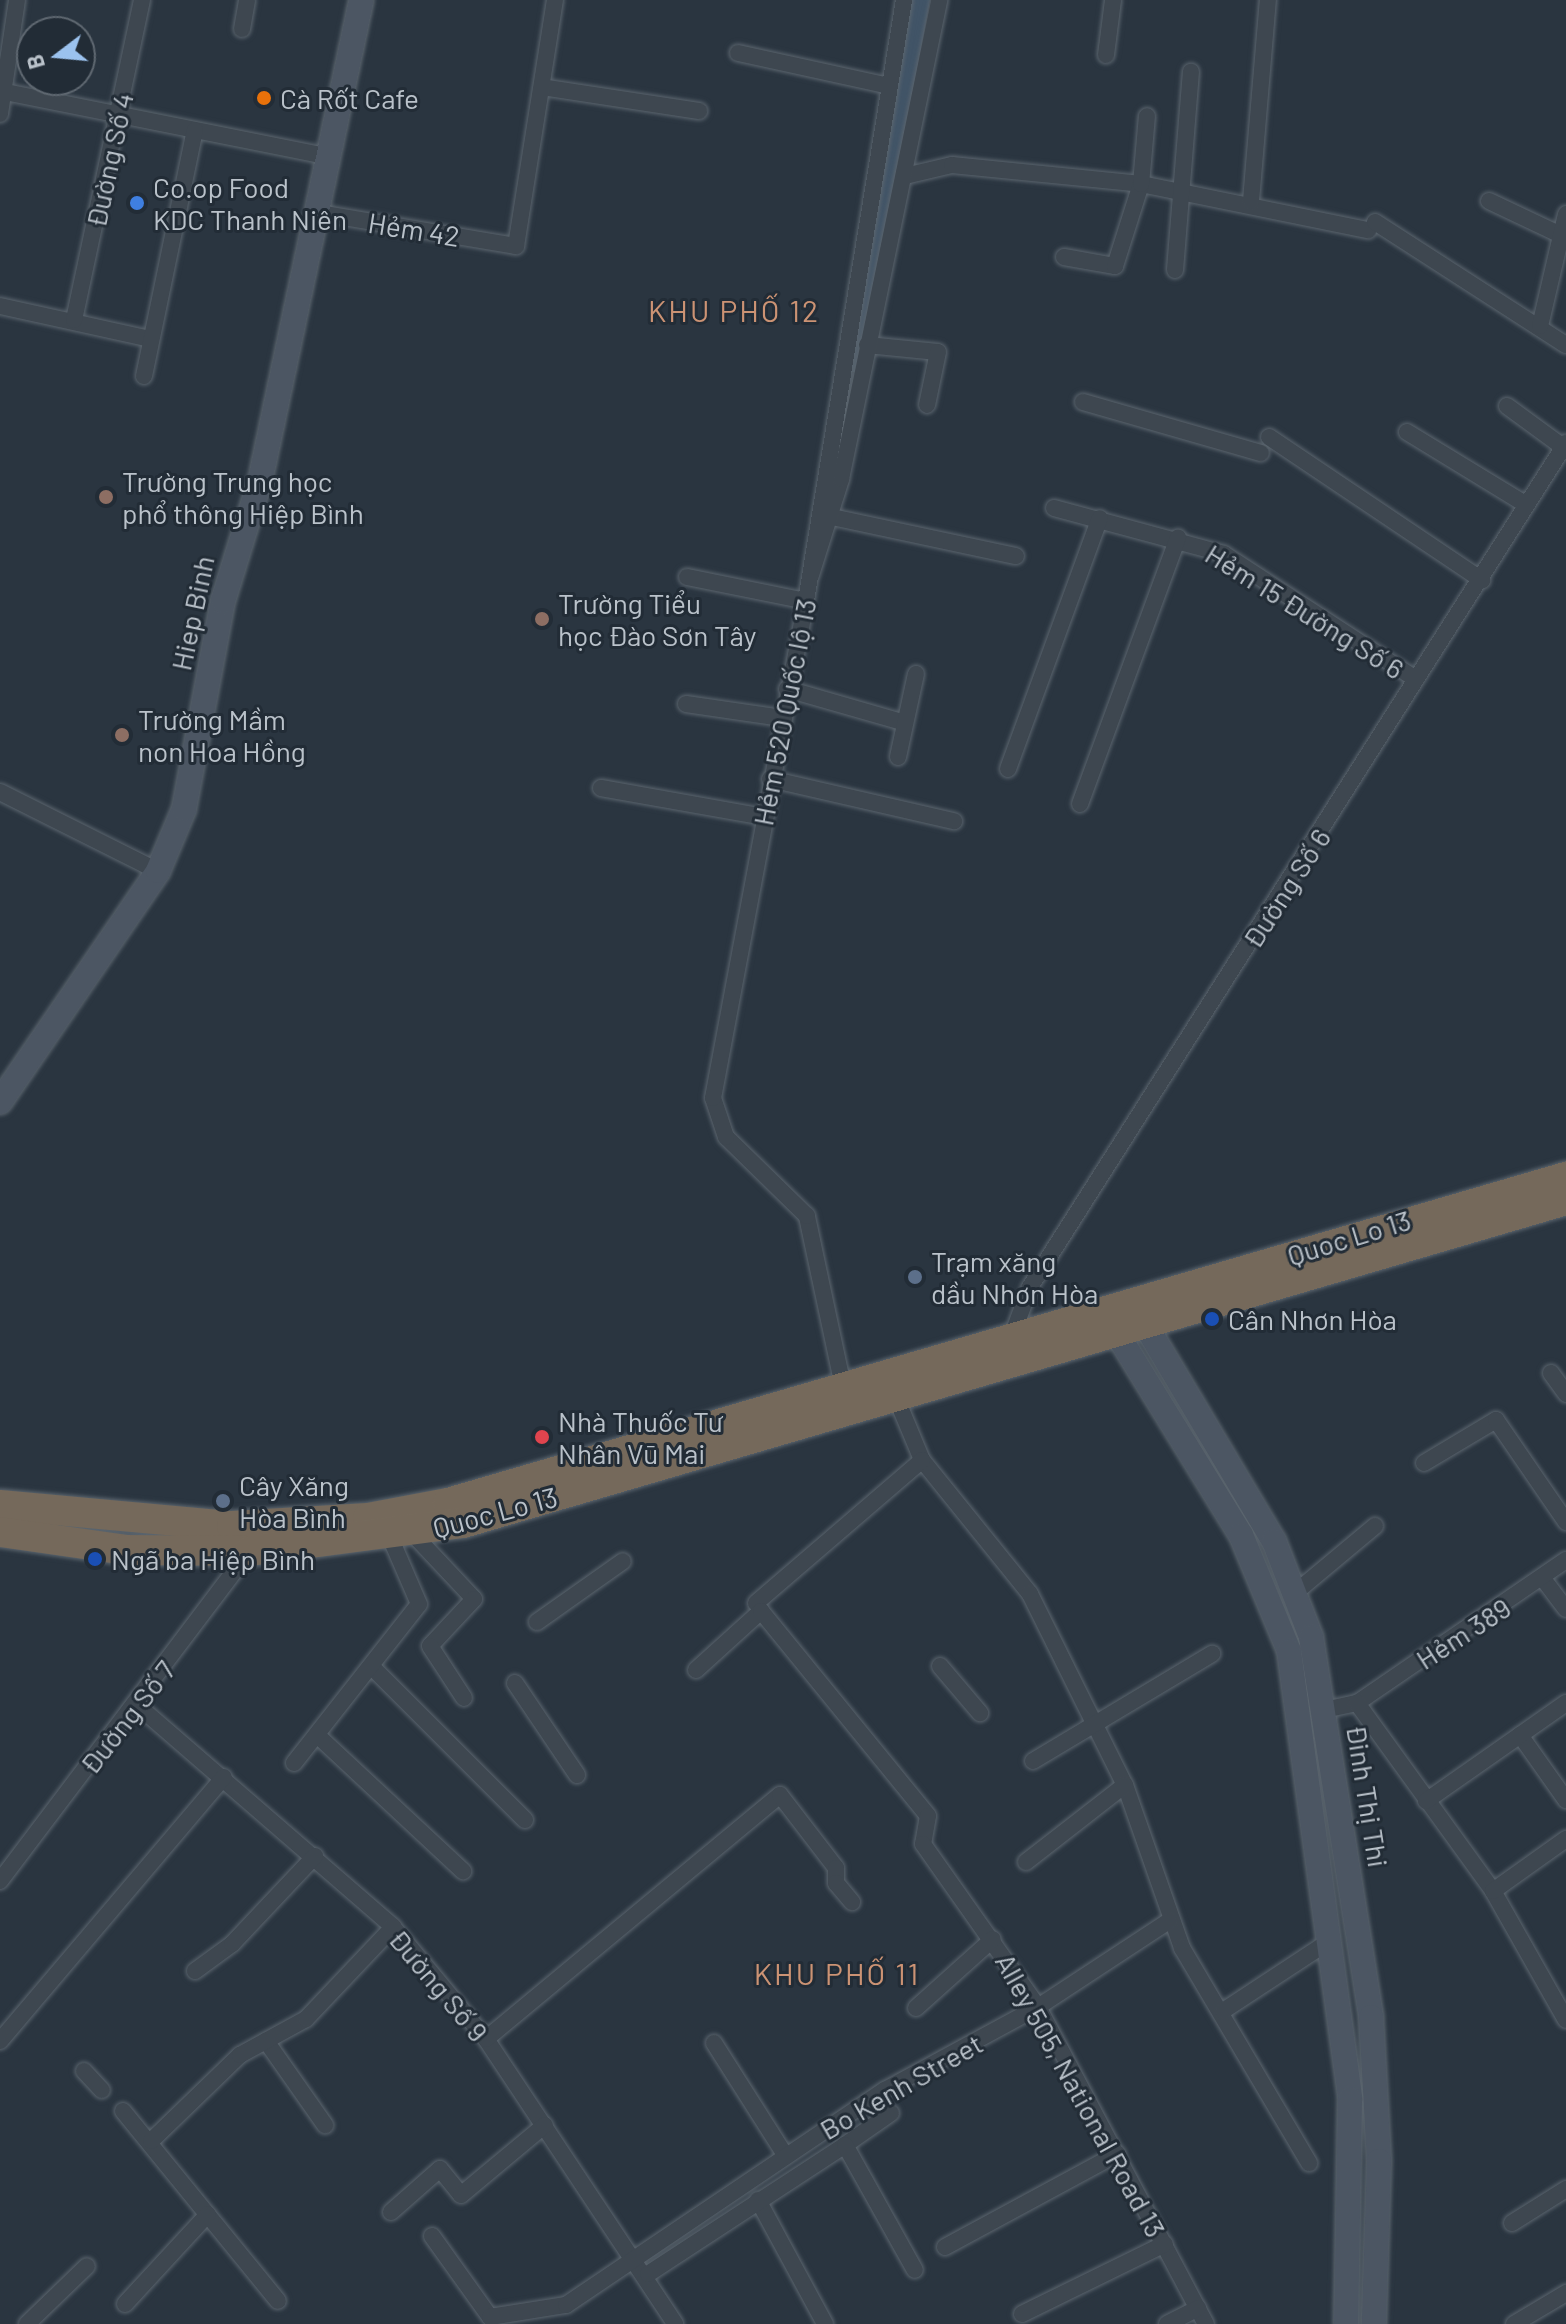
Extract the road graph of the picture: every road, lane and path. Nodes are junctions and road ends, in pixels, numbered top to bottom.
1 (17, 0) edge
2 (142, 0) edge
3 (247, 0) edge
4 (361, 0) edge
5 (555, 0) edge
6 (904, 0) edge
7 (939, 0) edge
8 (1113, 0) edge
9 (1268, 0) edge
10 (242, 29) dead end
11 (738, 53) dead end
12 (1106, 55) dead end
13 (1191, 72) dead end
14 (889, 86) junction
15 (542, 87) junction
16 (5, 92) junction
17 (699, 111) dead end
18 (0, 114) edge
19 (119, 114) junction
20 (1147, 116) dead end
21 (195, 130) junction
22 (325, 156) junction
23 (905, 176) junction
24 (1141, 184) junction
25 (1184, 191) junction
26 (1251, 201) junction
27 (1489, 201) dead end
28 (313, 212) junction
29 (1566, 214) edge
30 (1561, 246) edge
31 (1064, 257) dead end
32 (1175, 270) dead end
33 (0, 306) edge
34 (74, 320) junction
35 (1540, 326) junction
36 (150, 339) junction
37 (867, 345) junction
38 (1566, 345) edge
39 (144, 376) dead end
40 (1083, 402) dead end
41 (927, 405) dead end
42 (1507, 406) dead end
43 (1407, 432) dead end
44 (1269, 437) dead end
45 (1565, 445) edge
46 (1261, 453) dead end
47 (1525, 504) junction
48 (1054, 508) dead end
49 (832, 517) junction
50 (1100, 518) junction
51 (1178, 537) junction
52 (1016, 556) dead end
53 (687, 577) dead end
54 (809, 579) junction
55 (1482, 580) junction
56 (806, 601) junction
57 (916, 674) dead end
58 (1416, 679) junction
59 (787, 689) junction
60 (686, 704) dead end
61 (782, 718) junction
62 (902, 722) junction
63 (898, 757) dead end
64 (1008, 769) dead end
65 (770, 779) junction
66 (601, 788) dead end
67 (0, 792) edge
68 (1080, 804) dead end
69 (763, 817) junction
70 (954, 821) dead end
71 (158, 871) junction
72 (8, 1075) edge
73 (0, 1102) edge
74 (1566, 1177) edge
75 (1566, 1200) edge
76 (1122, 1315) junction
77 (1012, 1336) junction
78 (1551, 1373) dead end
79 (843, 1386) junction
80 (1566, 1394) edge
81 (895, 1395) junction
82 (922, 1460) junction
83 (1424, 1463) dead end
84 (0, 1505) edge
85 (1566, 1522) edge
86 (1375, 1526) dead end
87 (0, 1532) edge
88 (402, 1535) junction
89 (250, 1551) junction
90 (1566, 1560) edge
91 (623, 1561) dead end
92 (1544, 1580) junction
93 (1296, 1592) junction
94 (758, 1607) junction
95 (1566, 1609) edge
96 (537, 1622) dead end
97 (1212, 1654) dead end
98 (940, 1666) dead end
99 (373, 1668) junction
100 (696, 1670) dead end
101 (515, 1683) dead end
102 (464, 1698) dead end
103 (1357, 1703) junction
104 (1566, 1703) edge
105 (136, 1704) junction
106 (1324, 1710) junction
107 (980, 1713) dead end
108 (1089, 1722) junction
109 (317, 1735) junction
110 (1520, 1735) junction
111 (1033, 1761) dead end
112 (294, 1763) dead end
113 (577, 1775) dead end
114 (224, 1777) junction
115 (1125, 1785) junction
116 (1566, 1800) edge
117 (1426, 1801) junction
118 (525, 1820) dead end
119 (1566, 1839) edge
120 (315, 1856) junction
121 (1026, 1862) dead end
122 (463, 1871) dead end
123 (0, 1881) edge
124 (1493, 1891) junction
125 (852, 1902) dead end
126 (1169, 1921) junction
127 (393, 1927) junction
128 (993, 1939) junction
129 (1331, 1940) junction
130 (195, 1971) dead end
131 (1038, 2007) junction
132 (916, 2008) dead end
133 (1223, 2011) junction
134 (1566, 2020) edge
135 (486, 2039) junction
136 (0, 2041) edge
137 (266, 2041) junction
138 (714, 2043) dead end
139 (84, 2071) dead end
140 (102, 2090) dead end
141 (123, 2111) dead end
142 (891, 2113) dead end
143 (325, 2125) dead end
144 (545, 2125) junction
145 (151, 2141) junction
146 (845, 2145) junction
147 (1117, 2154) junction
148 (785, 2155) junction
149 (1309, 2163) dead end
150 (1566, 2189) edge
151 (758, 2200) junction
152 (391, 2212) dead end
153 (208, 2214) junction
154 (1512, 2223) dead end
155 (432, 2236) dead end
156 (1165, 2244) junction
157 (945, 2247) dead end
158 (635, 2255) junction
159 (87, 2266) dead end
160 (915, 2270) dead end
161 (648, 2274) junction
162 (1566, 2293) edge
163 (278, 2301) dead end
164 (125, 2304) dead end
165 (1022, 2314) dead end
166 (1202, 2316) edge
167 (27, 2324) edge
168 (675, 2324) edge
169 (825, 2324) edge
170 (1167, 2324) edge
171 (1346, 2324) edge
172 (1374, 2324) edge
173 (1514, 2324) edge

1 - 16 street
2 - 19 street, Đường Số 4
3 - 10 street
4 - 22 street, Hiep Binh
5 - 15 street
6 - 14 street, Hẻm 520 Quốc lộ 13
7 - 23 street
8 - 12 street
9 - 26 street
11 - 14 street
13 - 25 street
14 - 54 street, Hẻm 520 Quốc lộ 13
15 - 17 street
15 - 28 street, Hẻm 42
16 - 18 street
16 - 19 street
19 - 21 street
19 - 34 street, Đường Số 4
20 - 24 street
21 - 22 street
21 - 36 street
22 - 28 street, Hiep Binh
23 - 24 street
23 - 37 street
24 - 25 street
24 - 31 street
25 - 26 street
25 - 32 street
26 - 35 street
27 - 30 street
28 - 71 street, Hiep Binh
29 - 30 street
30 - 35 street
33 - 34 street
34 - 36 street
35 - 38 street
36 - 39 street
37 - 41 street
37 - 49 street
40 - 46 street
42 - 45 street
43 - 47 street
44 - 55 street
45 - 47 street, Đường Số 6
47 - 55 street, Đường Số 6
48 - 50 street, Hẻm 15 Đường Số 6
49 - 52 street
49 - 54 street
50 - 51 street, Hẻm 15 Đường Số 6
50 - 64 street
51 - 58 street, Hẻm 15 Đường Số 6
51 - 68 street
53 - 56 street
54 - 56 street, Hẻm 520 Quốc lộ 13
55 - 58 street, Đường Số 6
56 - 59 street, Hẻm 520 Quốc lộ 13
57 - 62 street
58 - 77 street, Đường Số 6
59 - 61 street, Hẻm 520 Quốc lộ 13
59 - 62 street
60 - 61 street
61 - 65 street, Hẻm 520 Quốc lộ 13
62 - 63 street
65 - 69 street, Hẻm 520 Quốc lộ 13
65 - 70 street
66 - 69 street
67 - 71 street
69 - 79 street, Hẻm 520 Quốc lộ 13
71 - 72 street, Hiep Binh
72 - 73 street, Hiep Binh
74 - 76 highway, Quoc Lo 13
75 - 76 highway, Quoc Lo 13
76 - 77 highway, Quoc Lo 13
76 - 81 highway, Quoc Lo 13
76 - 93 street, Đinh Thị Thi
76 - 129 street, Đinh Thị Thi
77 - 79 highway, Quoc Lo 13
78 - 80 street
79 - 84 highway, Quoc Lo 13
81 - 82 street
81 - 88 highway, Quoc Lo 13
82 - 94 street
82 - 108 street
83 - 85 street
86 - 93 street
87 - 89 highway, Quoc Lo 13
88 - 89 highway, Quoc Lo 13
88 - 99 street
88 - 102 street
89 - 105 street, Đường Số 7
90 - 92 street, Hẻm 389
91 - 96 street
92 - 95 street
92 - 103 street, Hẻm 389
93 - 106 street, Đinh Thị Thi
94 - 100 street
94 - 128 street, Alley 505, National Road 13
97 - 108 street
98 - 107 street
99 - 109 street
99 - 118 street
101 - 113 street
103 - 106 street
103 - 117 street
104 - 110 street
105 - 114 street, Đường Số 9
105 - 123 street, Đường Số 7
106 - 172 street, Đinh Thị Thi
108 - 111 street
108 - 115 street
109 - 112 street
109 - 122 street
110 - 116 street
110 - 117 street
114 - 120 street, Đường Số 9
114 - 136 street
115 - 121 street
115 - 126 street
117 - 124 street
119 - 124 street
120 - 127 street, Đường Số 9
120 - 130 street
124 - 134 street
125 - 135 street
126 - 131 street, Bo Kenh Street
126 - 133 street
127 - 135 street, Đường Số 9
127 - 137 street
128 - 131 street, Alley 505, National Road 13
128 - 132 street
129 - 133 street
129 - 171 street, Đinh Thị Thi
131 - 147 street, Alley 505, National Road 13
131 - 148 street, Bo Kenh Street
133 - 149 street
135 - 144 street, Đường Số 9
137 - 143 street
137 - 145 street
138 - 148 street
139 - 140 street
141 - 145 street
142 - 146 street
144 - 152 street
144 - 158 street, Đường Số 9
145 - 153 street
146 - 151 street
146 - 160 street
147 - 156 street, Alley 505, National Road 13
147 - 157 street
148 - 158 street, Bo Kenh Street
150 - 154 street
151 - 161 street
151 - 169 street
153 - 163 street
153 - 164 street
155 - 158 street, Bo Kenh Street
156 - 165 street
156 - 166 street, Alley 505, National Road 13
158 - 161 street, Đường Số 9
159 - 167 street
161 - 168 street, Đường Số 9
162 - 173 street
166 - 170 street

